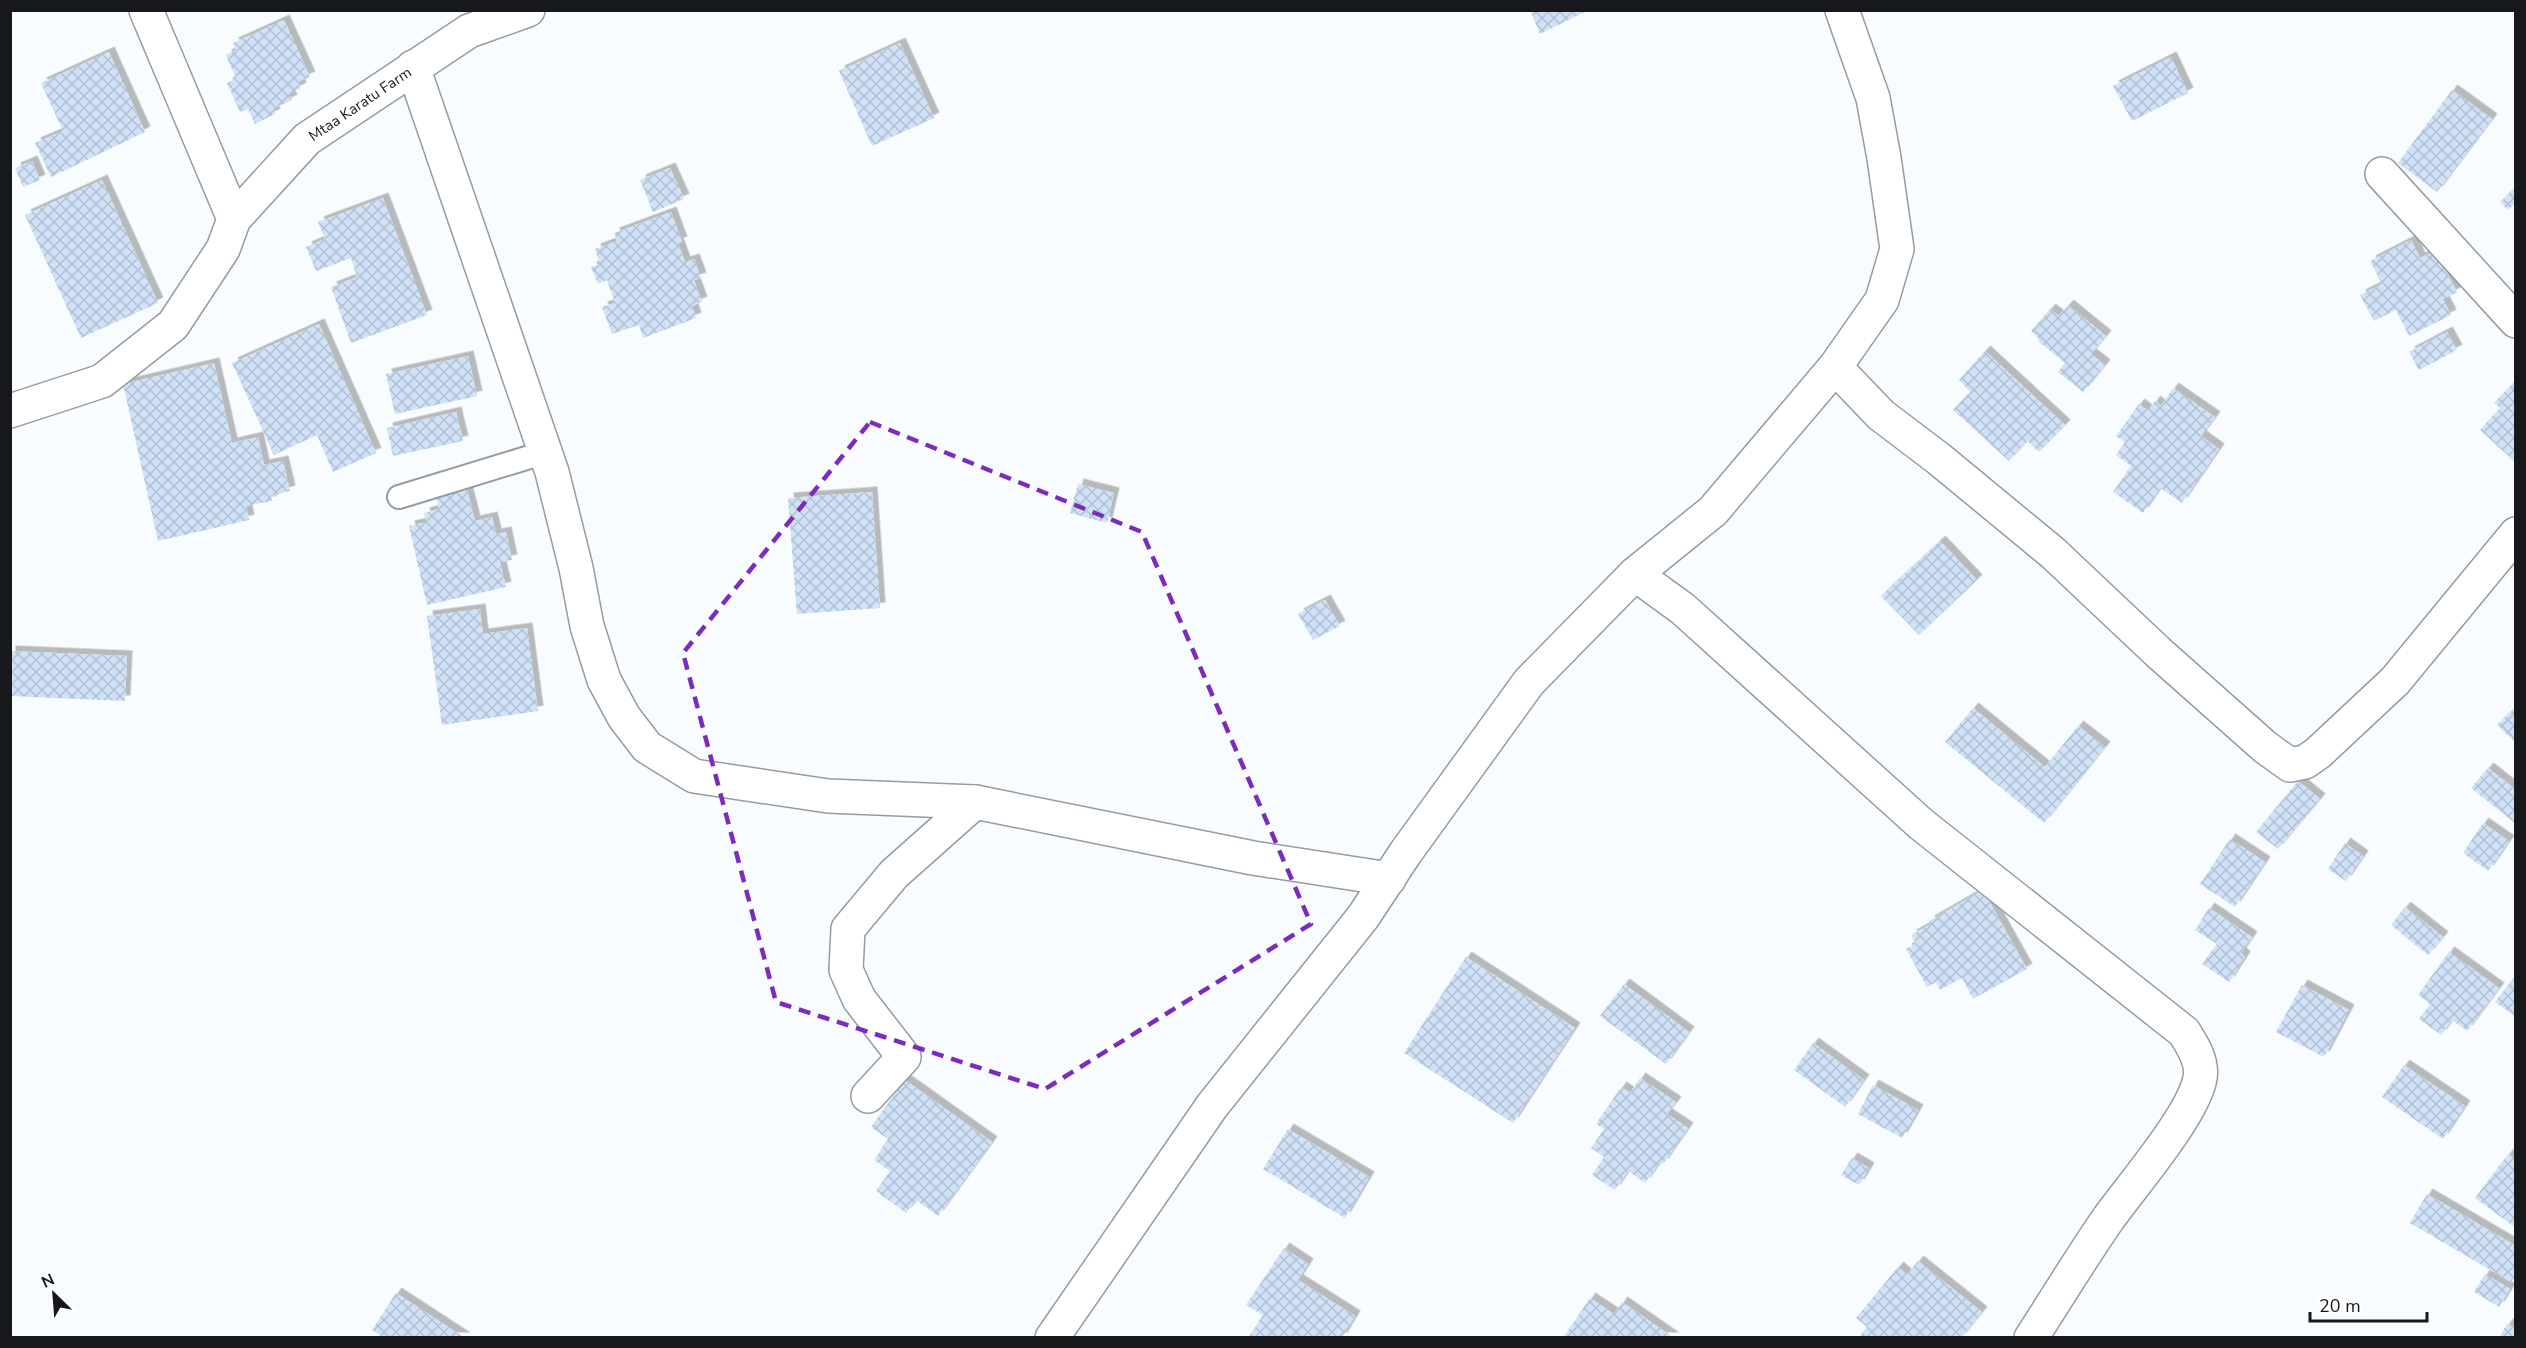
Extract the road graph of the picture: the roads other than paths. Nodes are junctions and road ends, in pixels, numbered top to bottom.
1 (146, 10) edge
2 (528, 10) edge
3 (1842, 10) edge
4 (413, 67) junction
5 (2382, 174) dead end
6 (234, 219) junction
7 (2516, 321) edge
8 (1835, 367) junction
9 (10, 411) edge
10 (546, 452) junction
11 (399, 497) dead end
12 (2516, 534) edge
13 (1635, 574) junction
14 (975, 802) junction
15 (1389, 879) junction
16 (868, 1096) dead end
17 (1052, 1338) edge
18 (2031, 1338) edge

1 - 6 street
2 - 4 street, Mtaa Karatu Farm
3 - 8 street
4 - 6 street, Mtaa Karatu Farm
4 - 10 street
5 - 7 street
6 - 9 street, Mtaa Karatu Farm
8 - 12 street
8 - 13 street
10 - 11 lane
10 - 14 street
13 - 15 street
13 - 18 street
14 - 15 street
14 - 16 street
15 - 17 street

